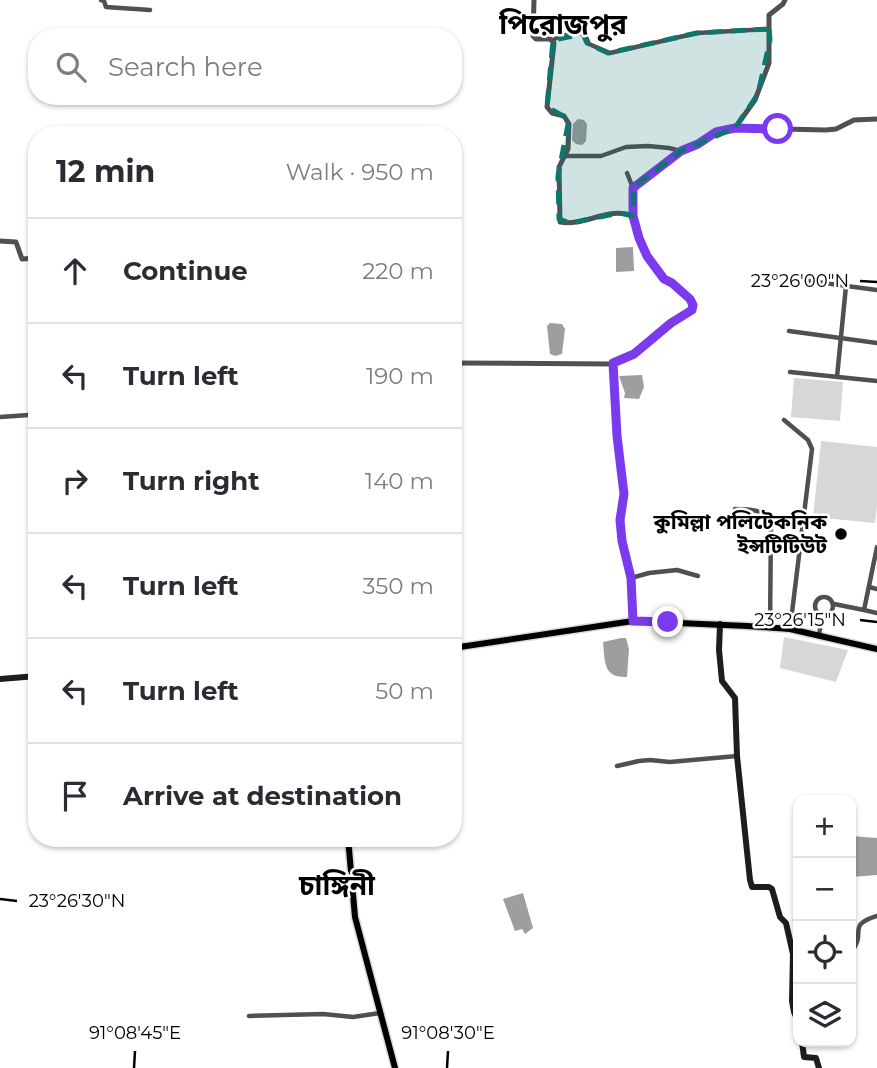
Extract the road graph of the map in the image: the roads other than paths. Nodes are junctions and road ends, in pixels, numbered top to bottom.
1 (101, 0) edge
2 (534, 0) edge
3 (785, 0) edge
4 (150, 10) dead end
5 (769, 29) junction
6 (553, 40) junction
7 (877, 119) edge
8 (735, 128) junction
9 (681, 151) junction
10 (565, 156) junction
11 (626, 173) dead end
12 (633, 188) junction
13 (633, 216) junction
14 (0, 241) edge
15 (28, 259) edge
16 (802, 280) dead end
17 (846, 286) junction
18 (877, 290) edge
19 (789, 331) dead end
20 (877, 344) edge
21 (462, 363) edge
22 (613, 363) junction
23 (790, 372) dead end
24 (837, 377) junction
25 (877, 382) edge
26 (28, 415) edge
27 (0, 417) edge
28 (785, 420) dead end
29 (735, 509) dead end
30 (877, 547) edge
31 (875, 565) edge
32 (698, 576) dead end
33 (631, 578) junction
34 (869, 587) junction
35 (877, 589) edge
36 (834, 604) junction
37 (864, 610) junction
38 (877, 613) edge
39 (822, 615) junction
40 (633, 621) junction
41 (719, 624) junction
42 (770, 627) junction
43 (790, 629) junction
44 (819, 635) junction
45 (462, 647) edge
46 (877, 649) edge
47 (28, 677) edge
48 (0, 679) edge
49 (737, 756) junction
50 (617, 766) dead end
51 (349, 847) edge
52 (877, 916) edge
53 (856, 945) edge
54 (793, 947) edge
55 (793, 985) edge
56 (793, 1006) edge
57 (380, 1013) junction
58 (248, 1016) dead end
59 (803, 1047) edge
60 (395, 1068) edge
61 (818, 1068) edge

1 - 4 street
2 - 6 street
3 - 5 street
5 - 6 street
5 - 8 street
6 - 10 street
7 - 8 street
8 - 9 street
9 - 10 street
9 - 12 street
10 - 13 street
11 - 12 street
12 - 13 street
13 - 22 street
14 - 15 street
16 - 17 street
17 - 18 street
17 - 24 street
19 - 20 street
21 - 22 street
22 - 33 street
23 - 24 street
24 - 25 street
26 - 27 street
28 - 43 street
29 - 42 street
30 - 31 street
31 - 34 street
32 - 33 street
33 - 40 street
34 - 35 street
34 - 37 street
36 - 37 street
36 - 39 street
36 - 39 street
37 - 38 street
39 - 44 street
40 - 41 main road
40 - 45 main road
41 - 42 main road
41 - 49 main road
42 - 43 main road
43 - 44 main road
44 - 46 main road
47 - 48 main road
49 - 50 street
49 - 54 main road
51 - 57 main road
52 - 53 street
55 - 56 main road
57 - 58 street
57 - 60 main road
59 - 61 main road

